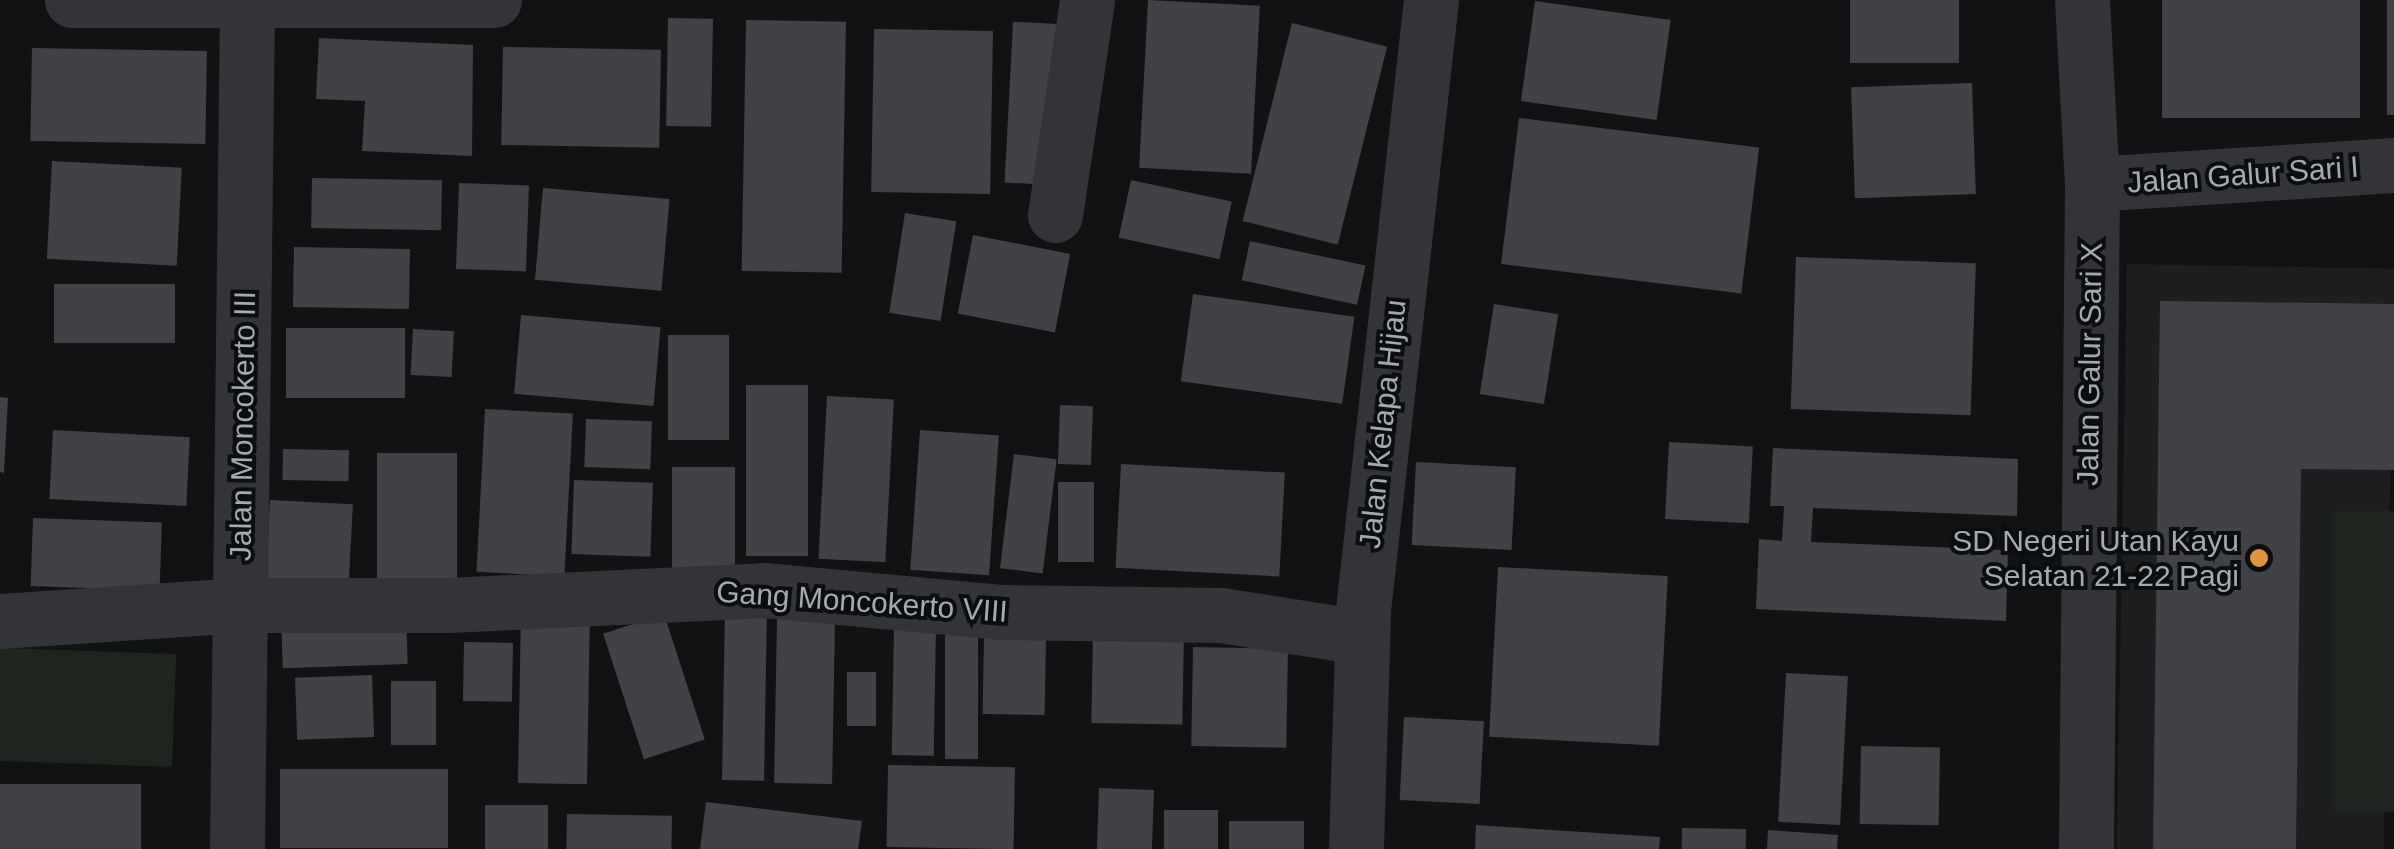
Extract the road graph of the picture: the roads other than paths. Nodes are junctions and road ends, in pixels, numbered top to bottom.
1 (72, 0) edge
2 (494, 0) edge
3 (1087, 0) edge
4 (1431, 0) edge
5 (2082, 0) edge
6 (248, 3) junction
7 (2394, 165) edge
8 (2092, 184) junction
9 (1055, 215) dead end
10 (240, 605) junction
11 (0, 621) edge
12 (1362, 637) junction
13 (237, 849) edge
14 (1356, 849) edge
15 (2086, 849) edge

1 - 6 street
2 - 6 street
3 - 9 street
4 - 12 street, Jalan Kelapa Hijau
5 - 8 street, Jalan Galur Sari X
6 - 10 street, Jalan Moncokerto III
7 - 8 street, Jalan Galur Sari I
8 - 15 street, Jalan Galur Sari X
10 - 11 street, Gang Moncokerto VIII
10 - 12 street, Gang Moncokerto VIII
10 - 13 street, Jalan Moncokerto III
12 - 14 street, Jalan Kelapa Hijau

